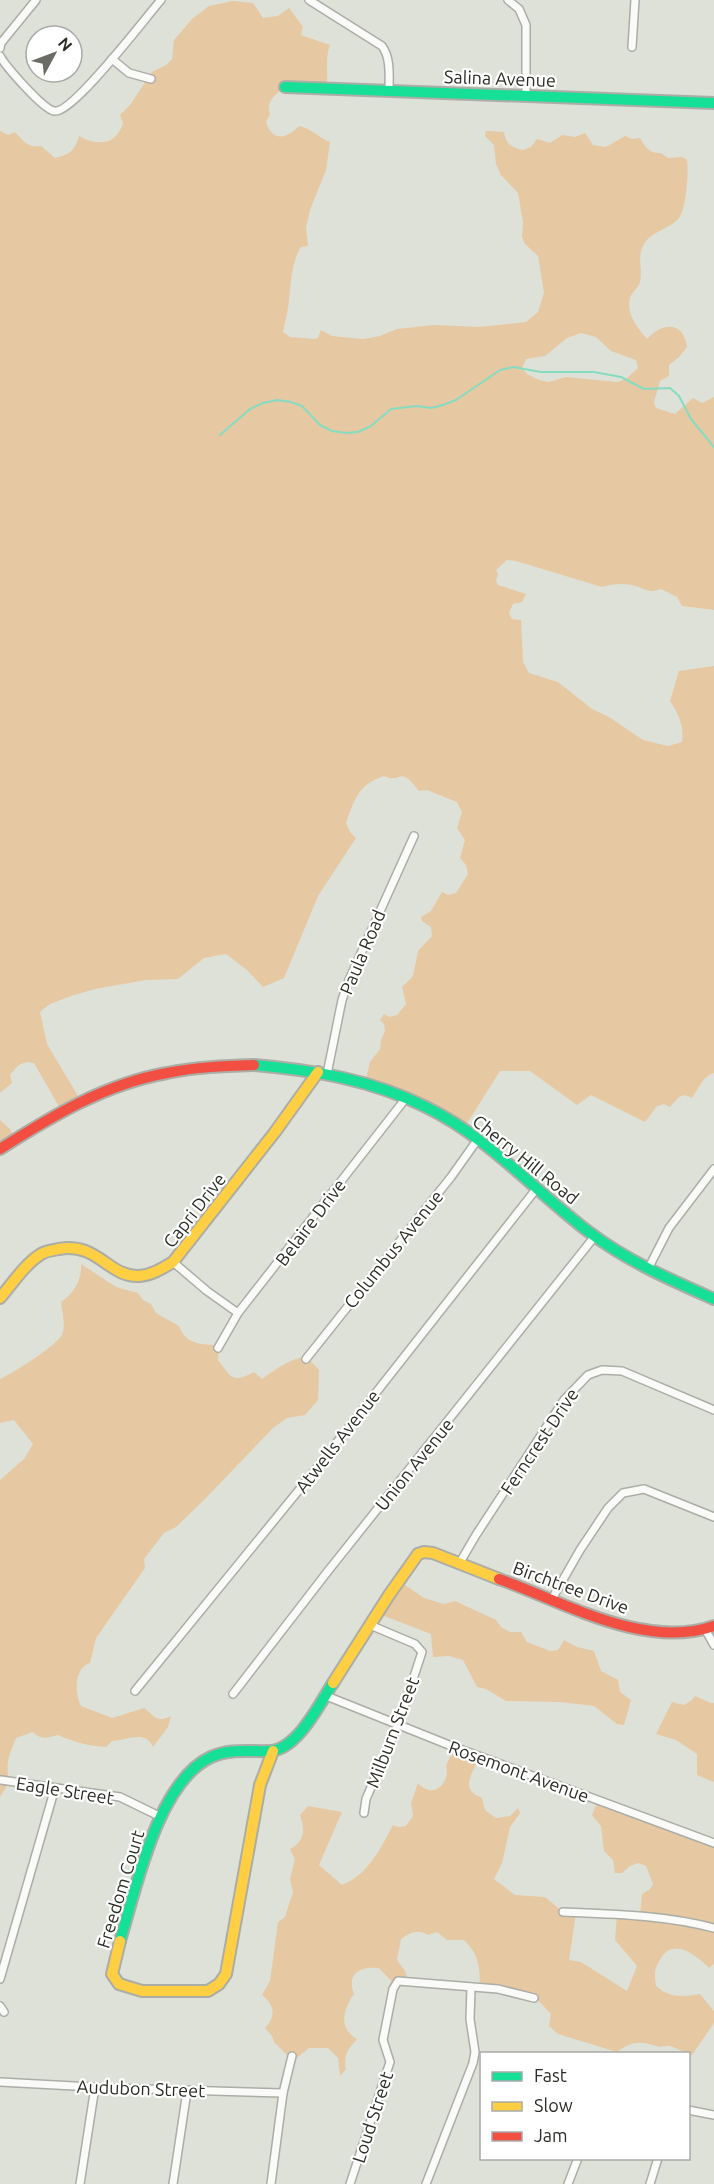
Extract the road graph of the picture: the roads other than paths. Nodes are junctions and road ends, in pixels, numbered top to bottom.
1 (36, 0) edge
2 (161, 0) edge
3 (309, 0) edge
4 (508, 0) edge
5 (635, 0) edge
6 (632, 47) dead end
7 (0, 48) edge
8 (0, 56) edge
9 (112, 59) junction
10 (151, 79) dead end
11 (285, 87) dead end
12 (389, 91) junction
13 (526, 96) junction
14 (714, 103) edge
15 (414, 836) dead end
16 (322, 1073) junction
17 (406, 1098) junction
18 (478, 1139) junction
19 (0, 1149) edge
20 (714, 1169) edge
21 (537, 1188) junction
22 (595, 1236) junction
23 (174, 1262) junction
24 (648, 1269) junction
25 (0, 1298) edge
26 (714, 1299) edge
27 (238, 1313) junction
28 (218, 1348) dead end
29 (306, 1359) dead end
30 (714, 1410) edge
31 (714, 1517) edge
32 (459, 1564) junction
33 (552, 1599) junction
34 (370, 1625) junction
35 (709, 1628) edge
36 (714, 1645) edge
37 (135, 1691) dead end
38 (233, 1694) dead end
39 (324, 1695) junction
40 (398, 1725) junction
41 (273, 1751) junction
42 (1, 1780) edge
43 (55, 1788) junction
44 (364, 1813) dead end
45 (161, 1817) junction
46 (714, 1843) edge
47 (563, 1912) dead end
48 (714, 1928) edge
49 (0, 1979) edge
50 (471, 1988) junction
51 (534, 1998) dead end
52 (292, 2056) dead end
53 (0, 2082) edge
54 (95, 2087) junction
55 (187, 2091) junction
56 (283, 2093) junction
57 (690, 2110) edge
58 (714, 2115) edge
59 (577, 2160) edge
60 (657, 2160) edge
61 (80, 2184) edge
62 (173, 2184) edge
63 (271, 2184) edge
64 (350, 2184) edge
65 (426, 2184) edge
66 (568, 2184) edge
67 (650, 2184) edge

1 - 7 street
2 - 9 street
3 - 12 street
4 - 13 street
5 - 6 street
8 - 9 street
9 - 10 street
11 - 12 street, Salina Avenue
12 - 13 street, Salina Avenue
13 - 14 street, Salina Avenue
15 - 16 street, Paula Road
16 - 17 street, Cherry Hill Road
16 - 19 street, Cherry Hill Road
16 - 23 street, Capri Drive
17 - 18 street, Cherry Hill Road
17 - 27 street, Belaire Drive
18 - 21 street, Cherry Hill Road
18 - 29 street, Columbus Avenue
20 - 24 street
21 - 22 street, Cherry Hill Road
21 - 37 street, Atwells Avenue
22 - 24 street, Cherry Hill Road
22 - 38 street, Union Avenue
23 - 25 street, Capri Drive
23 - 27 street
24 - 26 street, Cherry Hill Road
27 - 28 street, Belaire Drive
30 - 32 street, Ferncrest Drive
31 - 33 street
32 - 33 street, Birchtree Drive
32 - 34 street, Birchtree Drive
33 - 35 street, Birchtree Drive
34 - 39 street
34 - 40 street, Milburn Street
35 - 36 street
39 - 40 street, Rosemont Avenue
39 - 41 street
40 - 44 street, Milburn Street
40 - 46 street, Rosemont Avenue
41 - 45 street, Freedom Court
41 - 45 street, Freedom Court
42 - 43 street, Eagle Street
43 - 45 street, Eagle Street
43 - 49 street
47 - 48 street
50 - 51 street
50 - 64 street, Loud Street
50 - 65 street
52 - 56 street
53 - 54 street, Audubon Street
54 - 55 street, Audubon Street
54 - 61 street
55 - 56 street, Audubon Street
55 - 62 street
56 - 63 street
57 - 58 street
59 - 66 street
60 - 67 street

